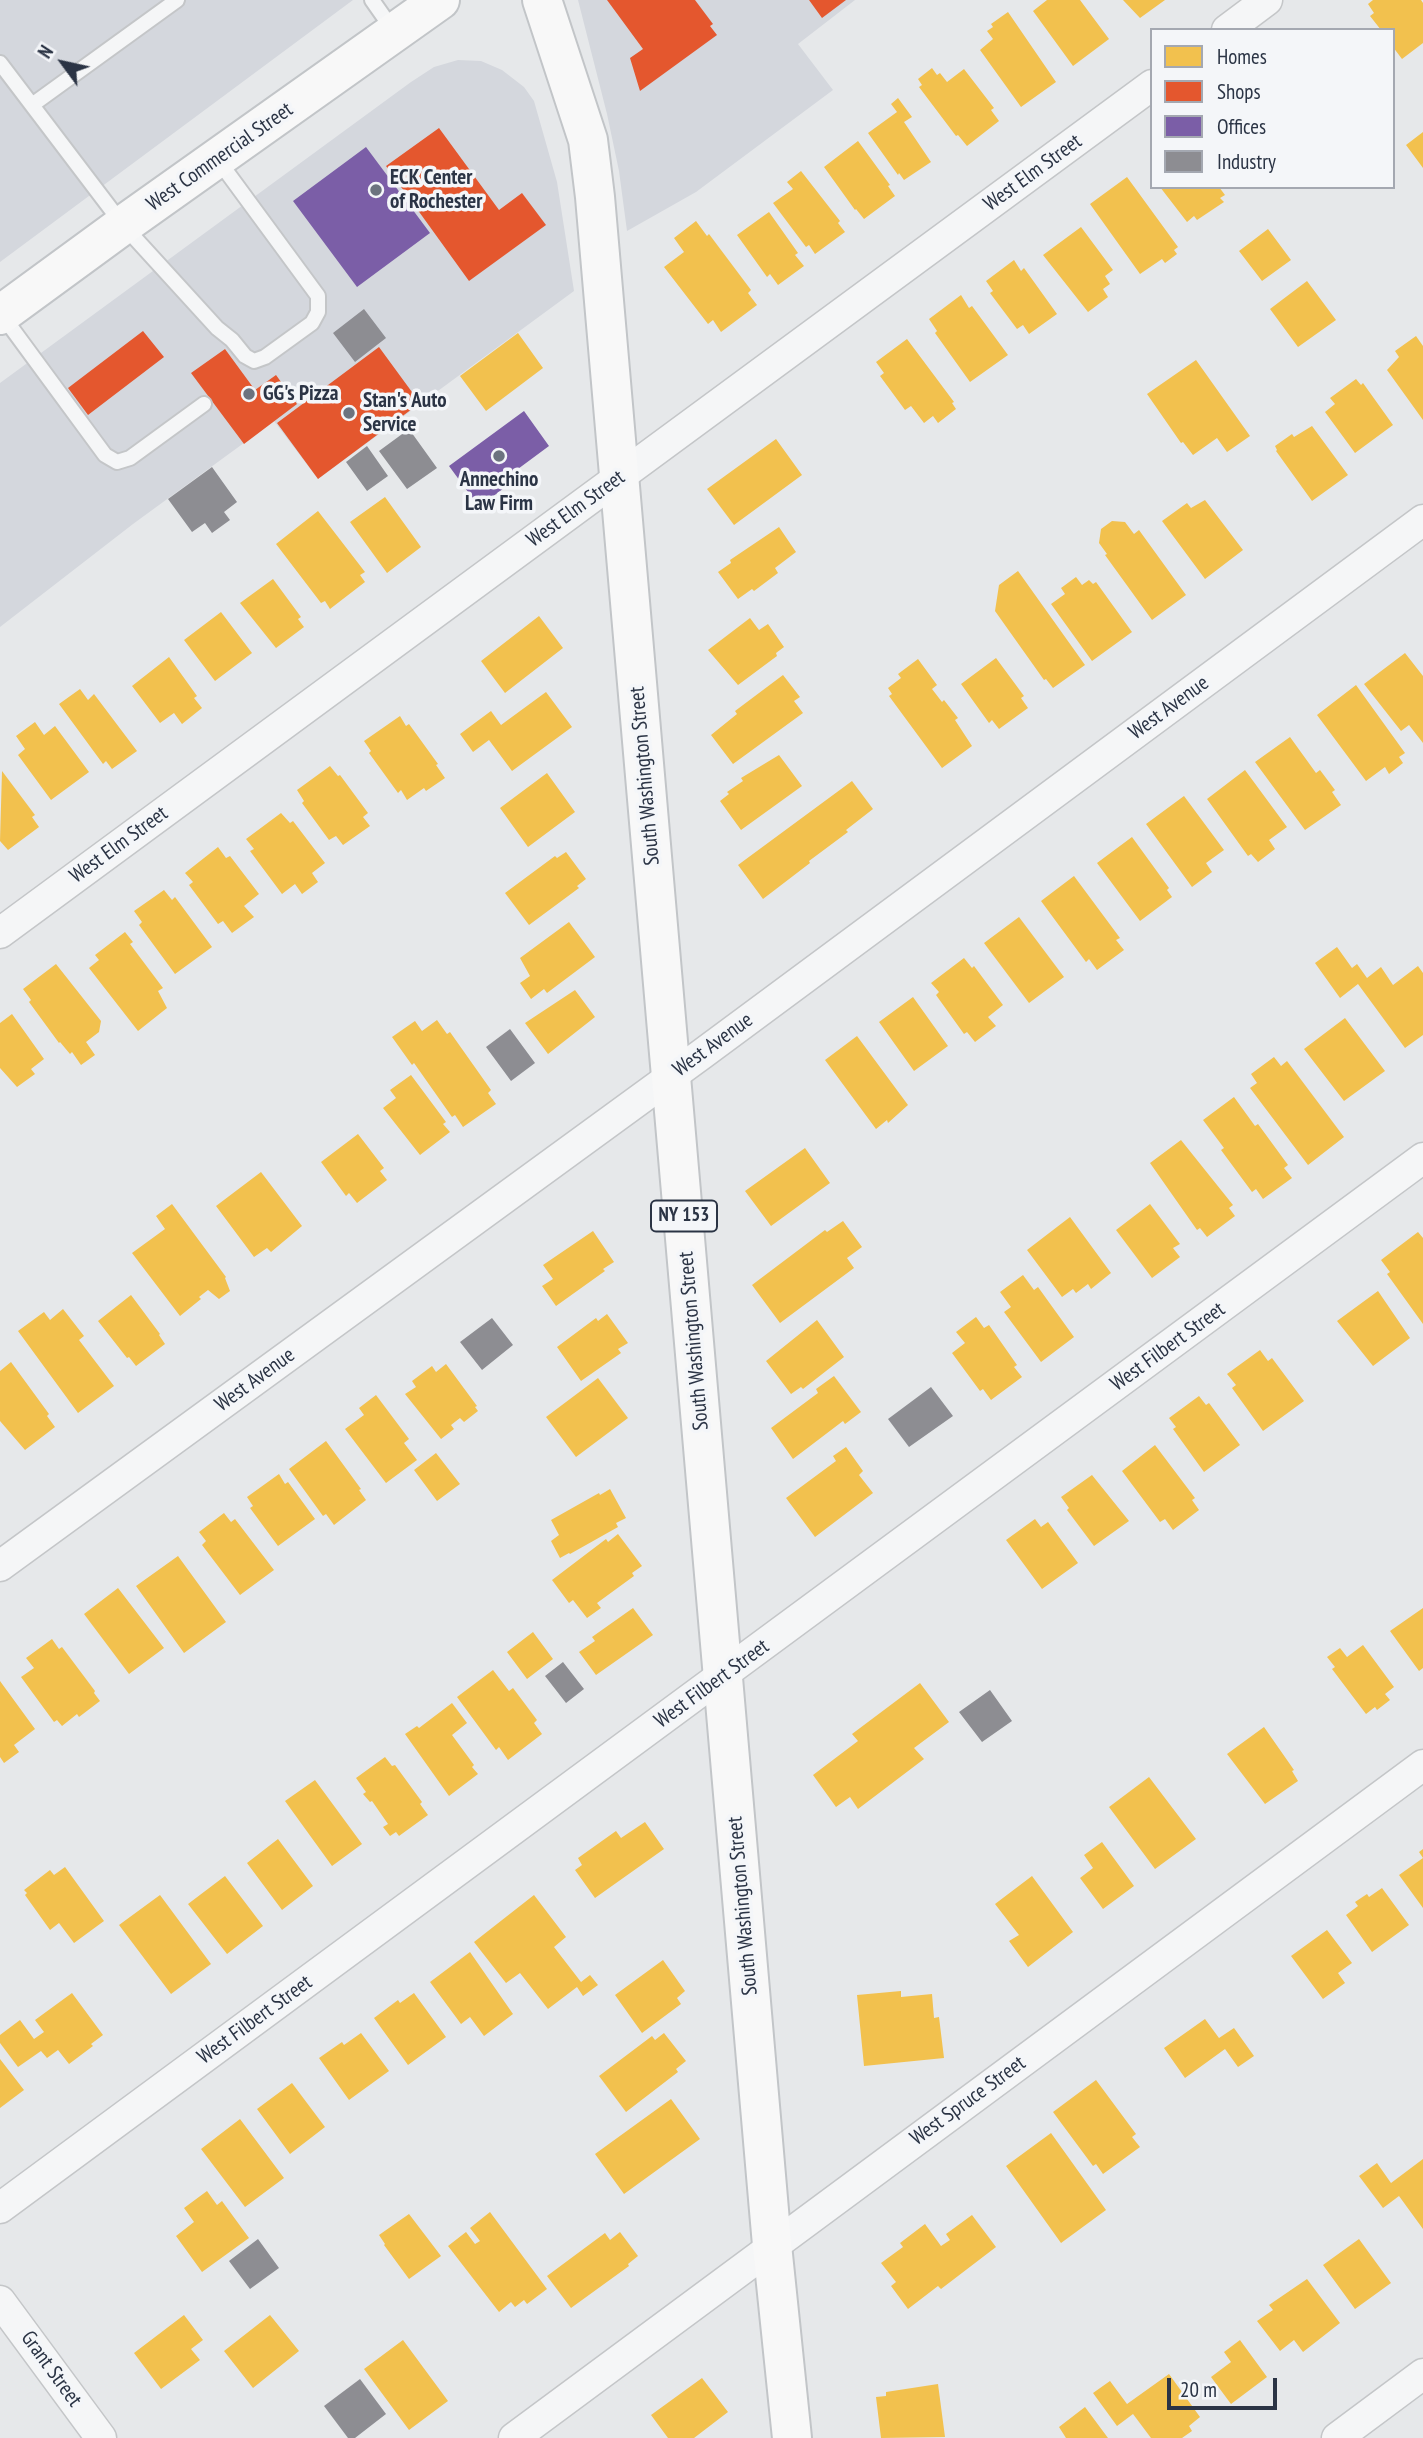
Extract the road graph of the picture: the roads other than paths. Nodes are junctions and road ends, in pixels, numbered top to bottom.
1 (177, 0) edge
2 (372, 0) edge
3 (440, 0) edge
4 (542, 0) edge
5 (1267, 0) edge
6 (1230, 28) edge
7 (395, 33) junction
8 (0, 63) edge
9 (1150, 86) edge
10 (32, 105) junction
11 (218, 158) junction
12 (123, 225) junction
13 (0, 314) edge
14 (204, 404) dead end
15 (619, 478) junction
16 (1423, 520) edge
17 (0, 933) edge
18 (672, 1076) junction
19 (1423, 1158) edge
20 (0, 1566) edge
21 (723, 1675) junction
22 (1423, 1765) edge
23 (0, 2208) edge
24 (772, 2245) junction
25 (0, 2301) edge
26 (1423, 2374) edge
27 (101, 2438) edge
28 (514, 2438) edge
29 (792, 2438) edge
30 (1337, 2438) edge

1 - 10 lane
2 - 7 lane
3 - 7 main road, West Commercial Street
4 - 15 main road, South Washington Street / NY 153
5 - 6 street
7 - 11 main road, West Commercial Street
8 - 10 lane
9 - 15 street, West Elm Street
10 - 12 lane
11 - 12 main road, West Commercial Street
11 - 12 lane
12 - 13 main road, West Commercial Street
13 - 14 lane
15 - 17 street, West Elm Street
15 - 18 main road, South Washington Street / NY 153
16 - 18 street, West Avenue
18 - 20 street, West Avenue
18 - 21 main road, South Washington Street / NY 153
19 - 21 street, West Filbert Street
21 - 23 street, West Filbert Street
21 - 24 main road, South Washington Street / NY 153
22 - 24 street, West Spruce Street
24 - 28 street, West Spruce Street
24 - 29 main road, South Washington Street / NY 153
25 - 27 street, Grant Street
26 - 30 street

